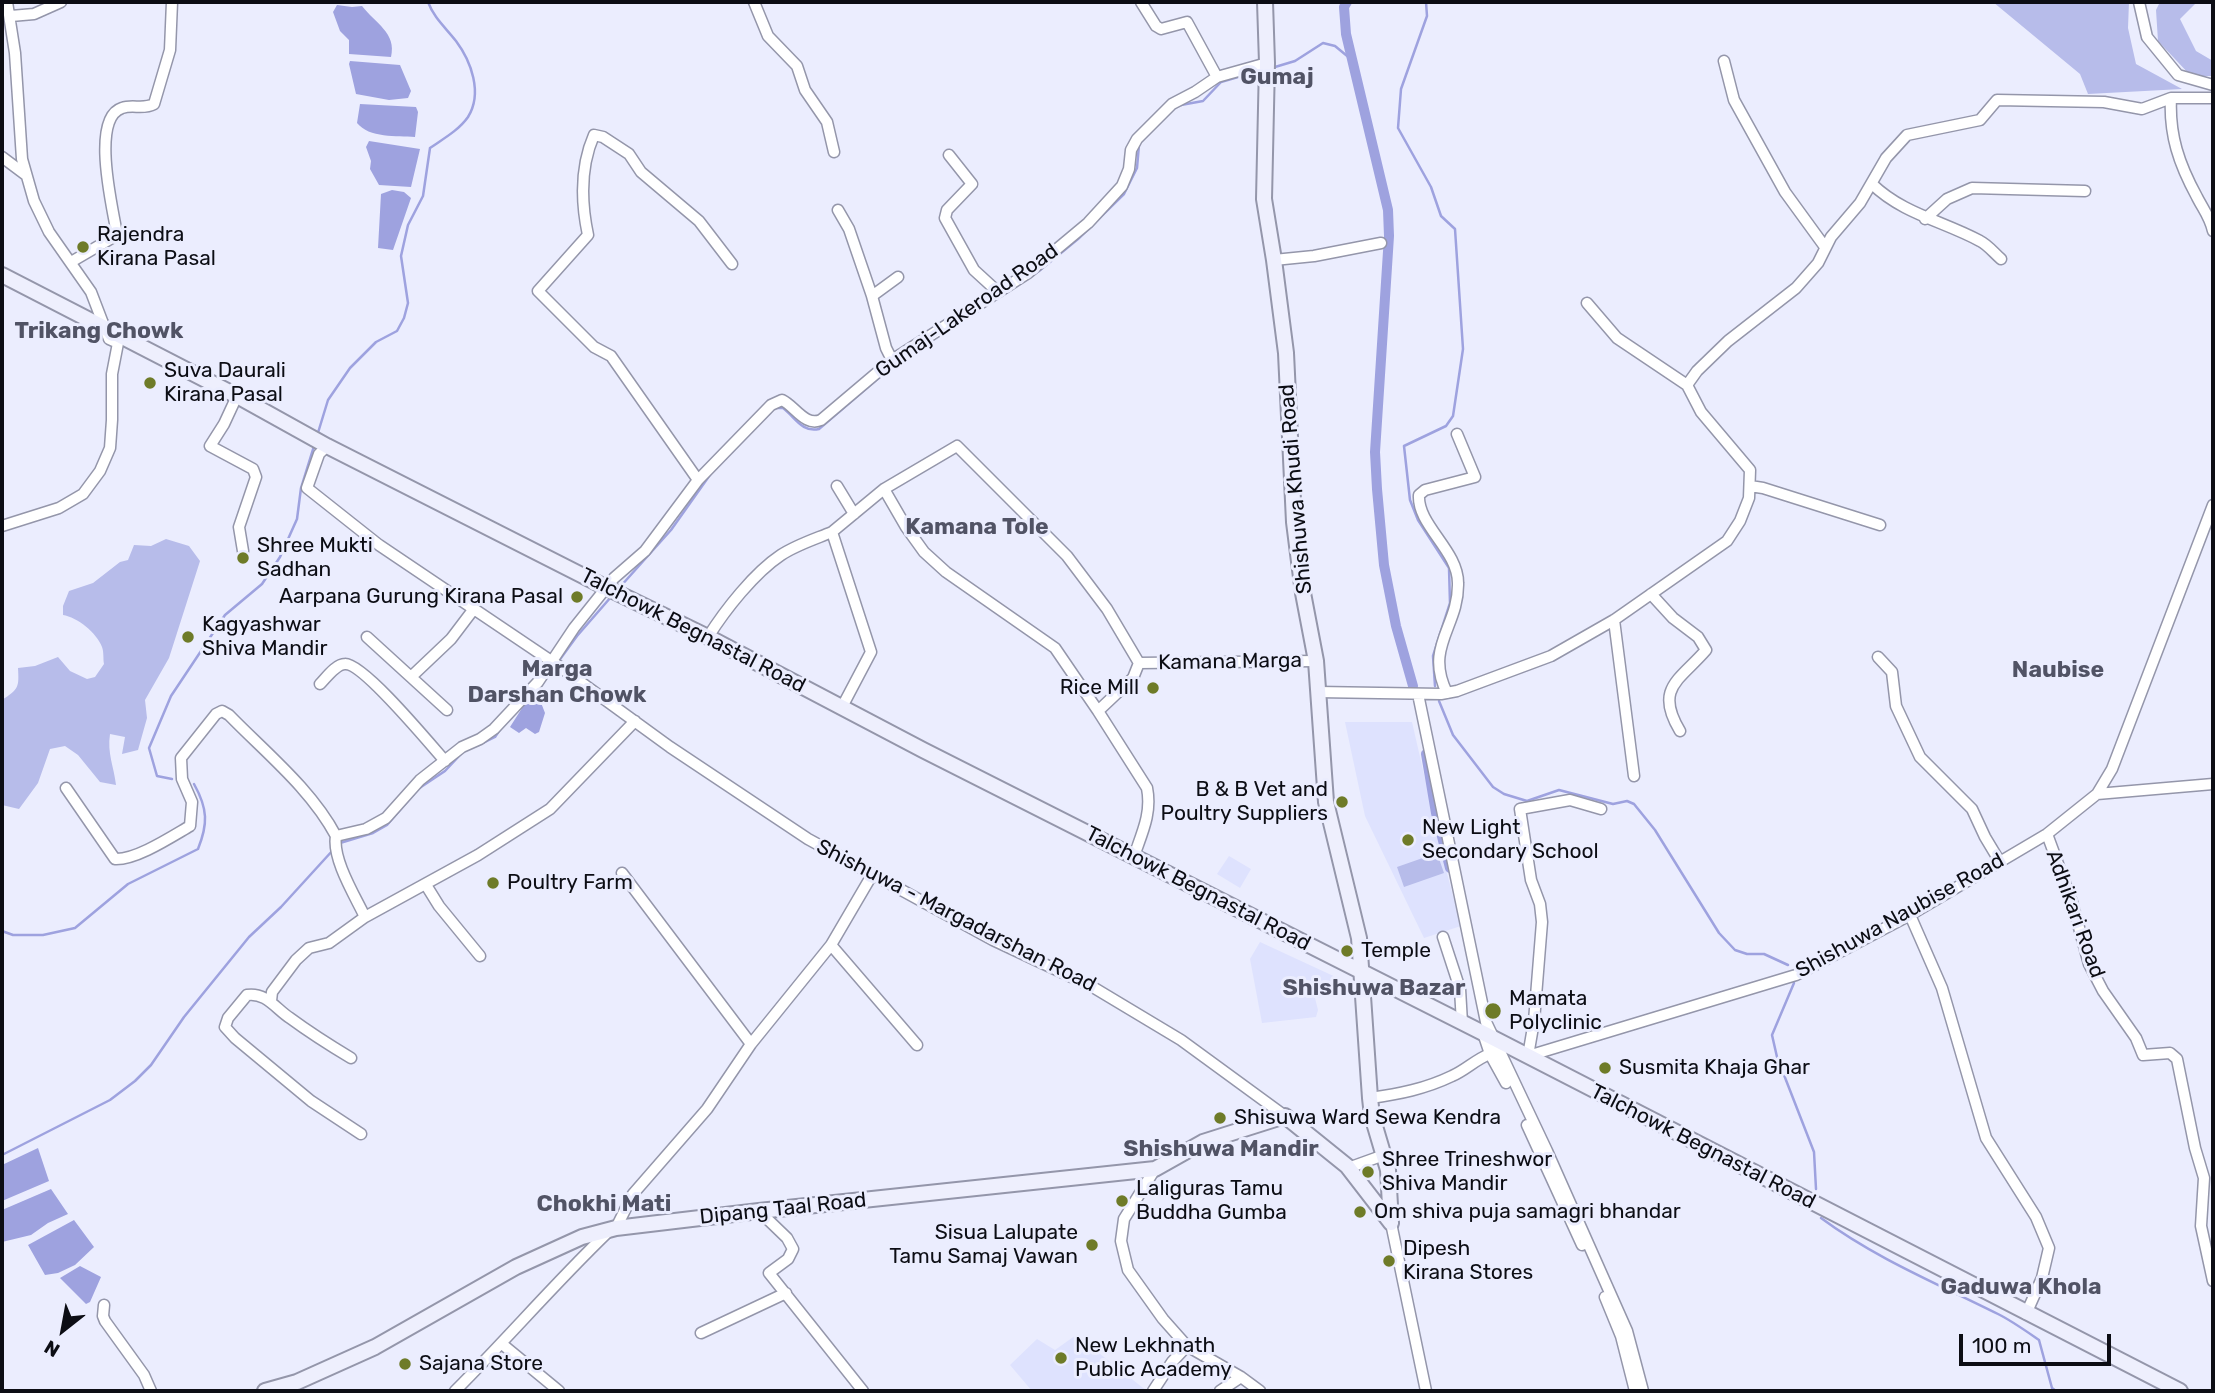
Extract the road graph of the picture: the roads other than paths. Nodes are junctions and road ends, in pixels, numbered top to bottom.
1 (7, 2) edge
2 (61, 2) edge
3 (172, 2) edge
4 (754, 2) edge
5 (1141, 2) edge
6 (1265, 2) edge
7 (2139, 2) edge
8 (11, 16) junction
9 (1724, 61) dead end
10 (1268, 63) junction
11 (1217, 77) junction
12 (2213, 85) edge
13 (2171, 97) junction
14 (2213, 98) edge
15 (834, 152) dead end
16 (949, 155) dead end
17 (2, 157) edge
18 (27, 175) junction
19 (1872, 184) junction
20 (2085, 191) dead end
21 (838, 210) dead end
22 (1926, 219) junction
23 (2213, 231) edge
24 (1381, 243) dead end
25 (1825, 247) junction
26 (2001, 259) dead end
27 (1274, 260) junction
28 (71, 262) junction
29 (732, 264) dead end
30 (2, 275) edge
31 (898, 277) dead end
32 (998, 292) junction
33 (872, 296) junction
34 (1587, 303) dead end
35 (103, 327) junction
36 (892, 360) junction
37 (1687, 385) junction
38 (237, 396) junction
39 (1457, 434) dead end
40 (327, 446) junction
41 (698, 480) junction
42 (837, 486) dead end
43 (1750, 486) junction
44 (884, 488) junction
45 (2213, 505) edge
46 (854, 514) junction
47 (1880, 525) dead end
48 (2, 526) edge
49 (832, 532) junction
50 (243, 551) dead end
51 (607, 589) junction
52 (1651, 594) junction
53 (473, 610) junction
54 (1614, 620) junction
55 (708, 637) junction
56 (368, 638) dead end
57 (1878, 657) dead end
58 (1317, 661) junction
59 (1139, 663) junction
60 (556, 664) junction
61 (412, 676) junction
62 (320, 684) dead end
63 (1318, 692) junction
64 (1447, 693) junction
65 (1418, 694) junction
66 (842, 707) junction
67 (447, 710) dead end
68 (1098, 711) junction
69 (635, 721) junction
70 (1680, 731) dead end
71 (445, 761) junction
72 (1634, 776) dead end
73 (2213, 784) edge
74 (66, 788) dead end
75 (2097, 794) junction
76 (1601, 810) dead end
77 (2046, 834) junction
78 (336, 843) junction
79 (1134, 856) junction
80 (2000, 862) junction
81 (622, 873) dead end
82 (872, 875) junction
83 (426, 885) junction
84 (1910, 915) junction
85 (365, 917) junction
86 (1443, 937) dead end
87 (831, 945) junction
88 (480, 956) dead end
89 (1361, 972) junction
90 (271, 1002) junction
91 (1462, 1023) junction
92 (1487, 1035) junction
93 (751, 1044) junction
94 (917, 1045) dead end
95 (1490, 1054) junction
96 (1528, 1056) junction
97 (351, 1058) dead end
98 (1370, 1098) junction
99 (1285, 1116) junction
100 (361, 1134) dead end
101 (1384, 1155) junction
102 (1348, 1168) junction
103 (1154, 1169) junction
104 (759, 1211) junction
105 (1391, 1223) junction
106 (612, 1230) junction
107 (2213, 1281) edge
108 (786, 1293) junction
109 (104, 1305) dead end
110 (2026, 1314) junction
111 (701, 1333) dead end
112 (502, 1344) junction
113 (1187, 1346) junction
114 (1241, 1377) junction
115 (151, 1391) edge
116 (265, 1391) edge
117 (455, 1391) edge
118 (559, 1391) edge
119 (863, 1391) edge
120 (1153, 1391) edge
121 (1220, 1391) edge
122 (1260, 1391) edge
123 (1426, 1391) edge
124 (1635, 1391) edge
125 (1643, 1391) edge
126 (2180, 1391) edge

1 - 8 street
2 - 8 street
3 - 28 street
4 - 15 street
5 - 11 street
6 - 10 main road, Shishuwa Khudi Road
7 - 12 street
8 - 18 street
9 - 25 street
10 - 11 street, Gumaj-Lakeroad Road
10 - 27 main road, Shishuwa Khudi Road
11 - 32 street, Gumaj-Lakeroad Road
13 - 14 street
13 - 19 street
13 - 23 street
16 - 32 street
17 - 18 street
18 - 28 street
19 - 22 street
19 - 25 street
20 - 22 street
21 - 33 street
22 - 26 street
24 - 27 street
25 - 37 street
27 - 58 main road, Shishuwa Khudi Road
28 - 35 street
29 - 41 street
30 - 35 main road
31 - 33 street
32 - 36 street, Gumaj-Lakeroad Road
33 - 36 street
34 - 37 street
35 - 38 main road
35 - 48 street
36 - 41 street, Gumaj-Lakeroad Road
37 - 43 street
38 - 40 main road, Talchowk Begnastal Road
38 - 50 street
39 - 64 street
40 - 51 main road, Talchowk Begnastal Road
40 - 53 street, Shishuwa - Margadarshan Road
41 - 51 street, Gumaj-Lakeroad Road
42 - 46 street
43 - 47 street
43 - 52 street
44 - 46 street, Kamana Marga
44 - 59 street, Kamana Marga
44 - 68 street
45 - 75 street
46 - 49 street, Kamana Marga
49 - 55 street, Kamana Marga
49 - 66 street
51 - 55 main road, Talchowk Begnastal Road
51 - 60 street, Gumaj-Lakeroad Road
52 - 54 street
52 - 70 street
53 - 60 street, Shishuwa - Margadarshan Road
53 - 61 street
54 - 64 street
54 - 72 street
55 - 66 main road, Talchowk Begnastal Road
56 - 61 street
57 - 80 street
58 - 59 street, Kamana Marga
58 - 63 main road, Shishuwa Khudi Road
59 - 68 street
60 - 69 street, Shishuwa - Margadarshan Road
60 - 71 street, Gumaj-Lakeroad Road
61 - 67 street
62 - 71 street
63 - 65 street
63 - 89 main road, Shishuwa Khudi Road
64 - 65 street
65 - 92 street
66 - 79 main road, Talchowk Begnastal Road
68 - 79 street
69 - 82 street, Shishuwa - Margadarshan Road
69 - 83 street
71 - 78 street, Gumaj-Lakeroad Road
73 - 75 street
74 - 78 street
75 - 77 street, Shishuwa Naubise Road
76 - 96 street
77 - 80 street, Shishuwa Naubise Road
77 - 107 street, Adhikari Road
78 - 85 street
79 - 89 main road, Talchowk Begnastal Road
80 - 84 street, Shishuwa Naubise Road
81 - 93 street
82 - 87 street
82 - 99 street, Shishuwa - Margadarshan Road
83 - 85 street
83 - 88 street
84 - 96 street, Shishuwa Naubise Road
84 - 110 street
85 - 90 street
86 - 91 street
87 - 93 street
87 - 94 street
89 - 91 main road, Talchowk Begnastal Road
89 - 98 main road, Shishuwa Khudi Road
90 - 97 street
90 - 100 street
91 - 92 main road, Talchowk Begnastal Road
92 - 95 street
92 - 96 main road, Talchowk Begnastal Road
92 - 125 street
93 - 106 street
95 - 98 street
95 - 124 street
96 - 110 main road, Talchowk Begnastal Road
98 - 101 main road, Shishuwa Khudi Road
99 - 102 main road
99 - 103 main road, Dipang Taal Road
101 - 102 street
101 - 105 main road, Shishuwa Khudi Road
102 - 105 main road
103 - 104 main road, Dipang Taal Road
103 - 113 street
104 - 106 main road, Dipang Taal Road
104 - 108 street
105 - 123 street
106 - 112 street
106 - 116 main road, Dipang Taal Road
108 - 111 street
108 - 119 street
109 - 115 street
110 - 126 main road, Talchowk Begnastal Road
112 - 117 street
112 - 118 street
113 - 114 street
113 - 120 street
114 - 121 street
114 - 122 street

